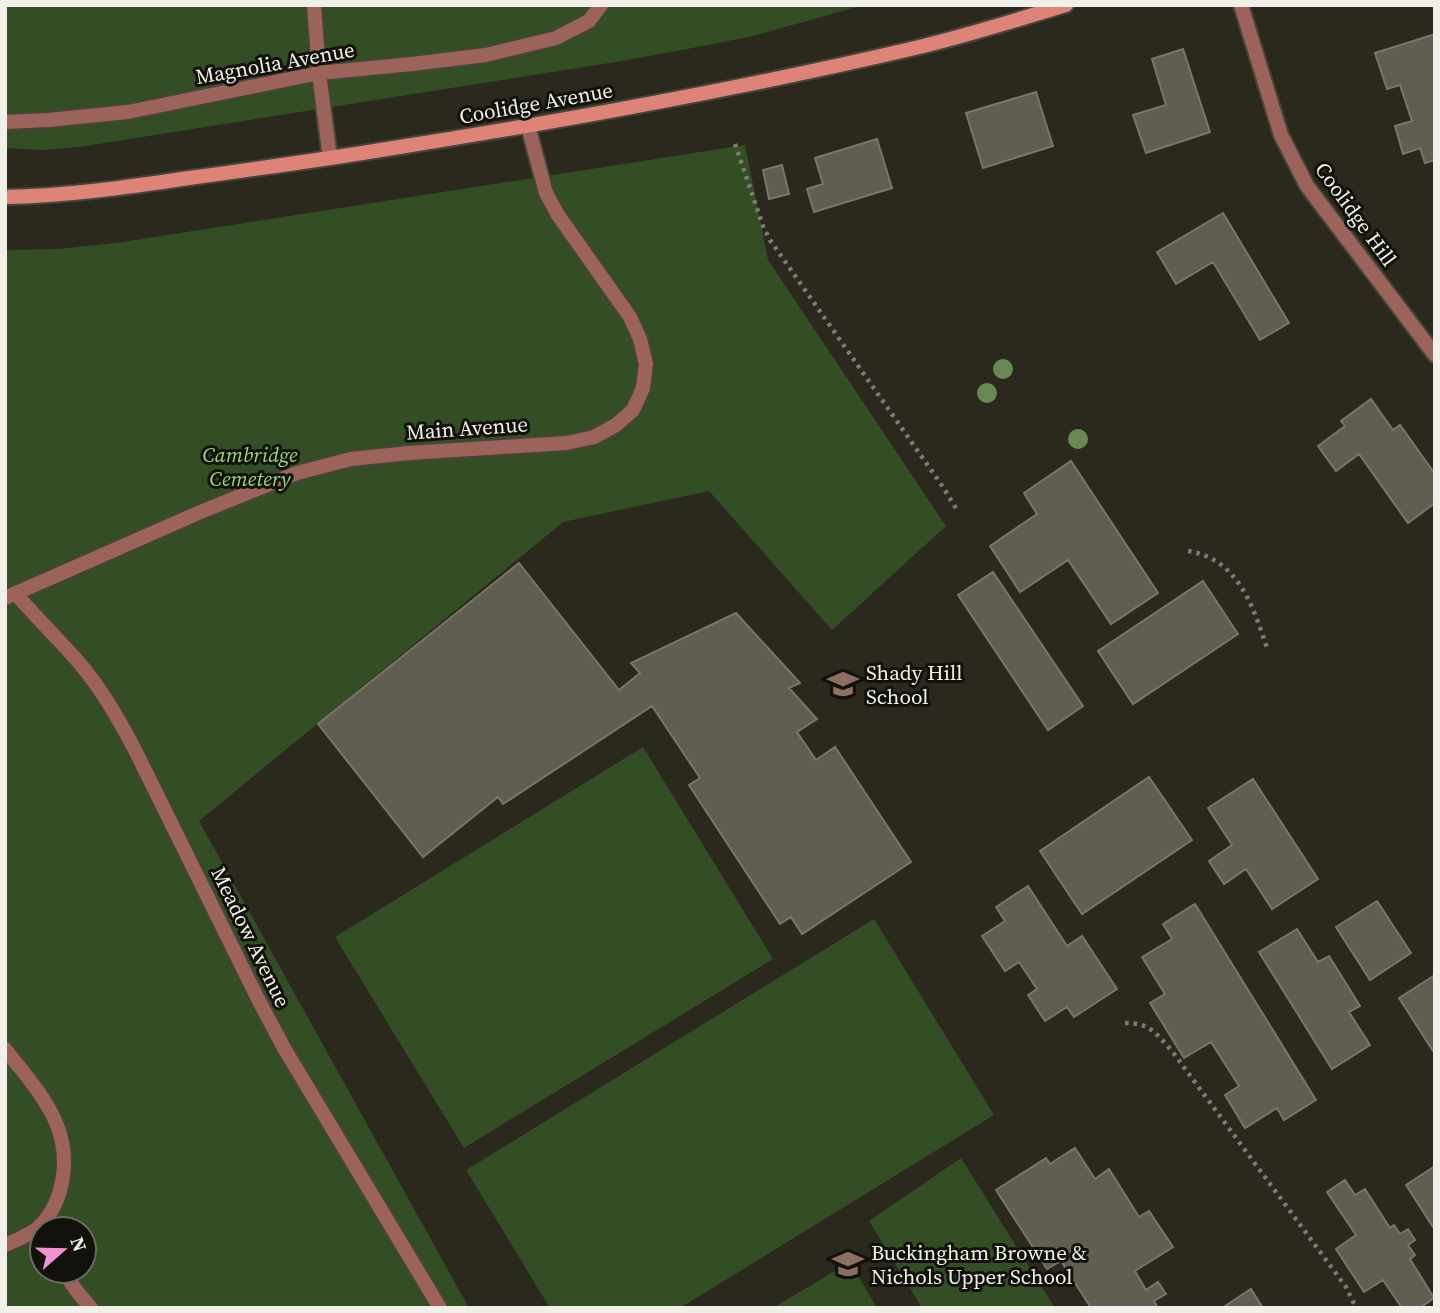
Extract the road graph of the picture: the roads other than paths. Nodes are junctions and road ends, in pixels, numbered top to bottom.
1 (314, 5) edge
2 (601, 5) edge
3 (1066, 5) edge
4 (1241, 5) edge
5 (319, 73) junction
6 (5, 122) edge
7 (528, 126) junction
8 (330, 158) junction
9 (5, 197) edge
10 (1435, 355) edge
11 (10, 596) edge
12 (5, 1049) edge
13 (50, 1215) edge
14 (28, 1236) edge
15 (5, 1245) edge
16 (73, 1285) edge
17 (91, 1308) edge
18 (440, 1308) edge

1 - 5 street
2 - 5 street, Magnolia Avenue
3 - 7 street, Coolidge Avenue
4 - 10 street, Coolidge Hill
5 - 6 street, Magnolia Avenue
5 - 8 street
7 - 8 street, Coolidge Avenue
7 - 11 street, Main Avenue
8 - 9 street, Coolidge Avenue
11 - 18 street, Meadow Avenue
12 - 13 street
14 - 15 street
16 - 17 street

